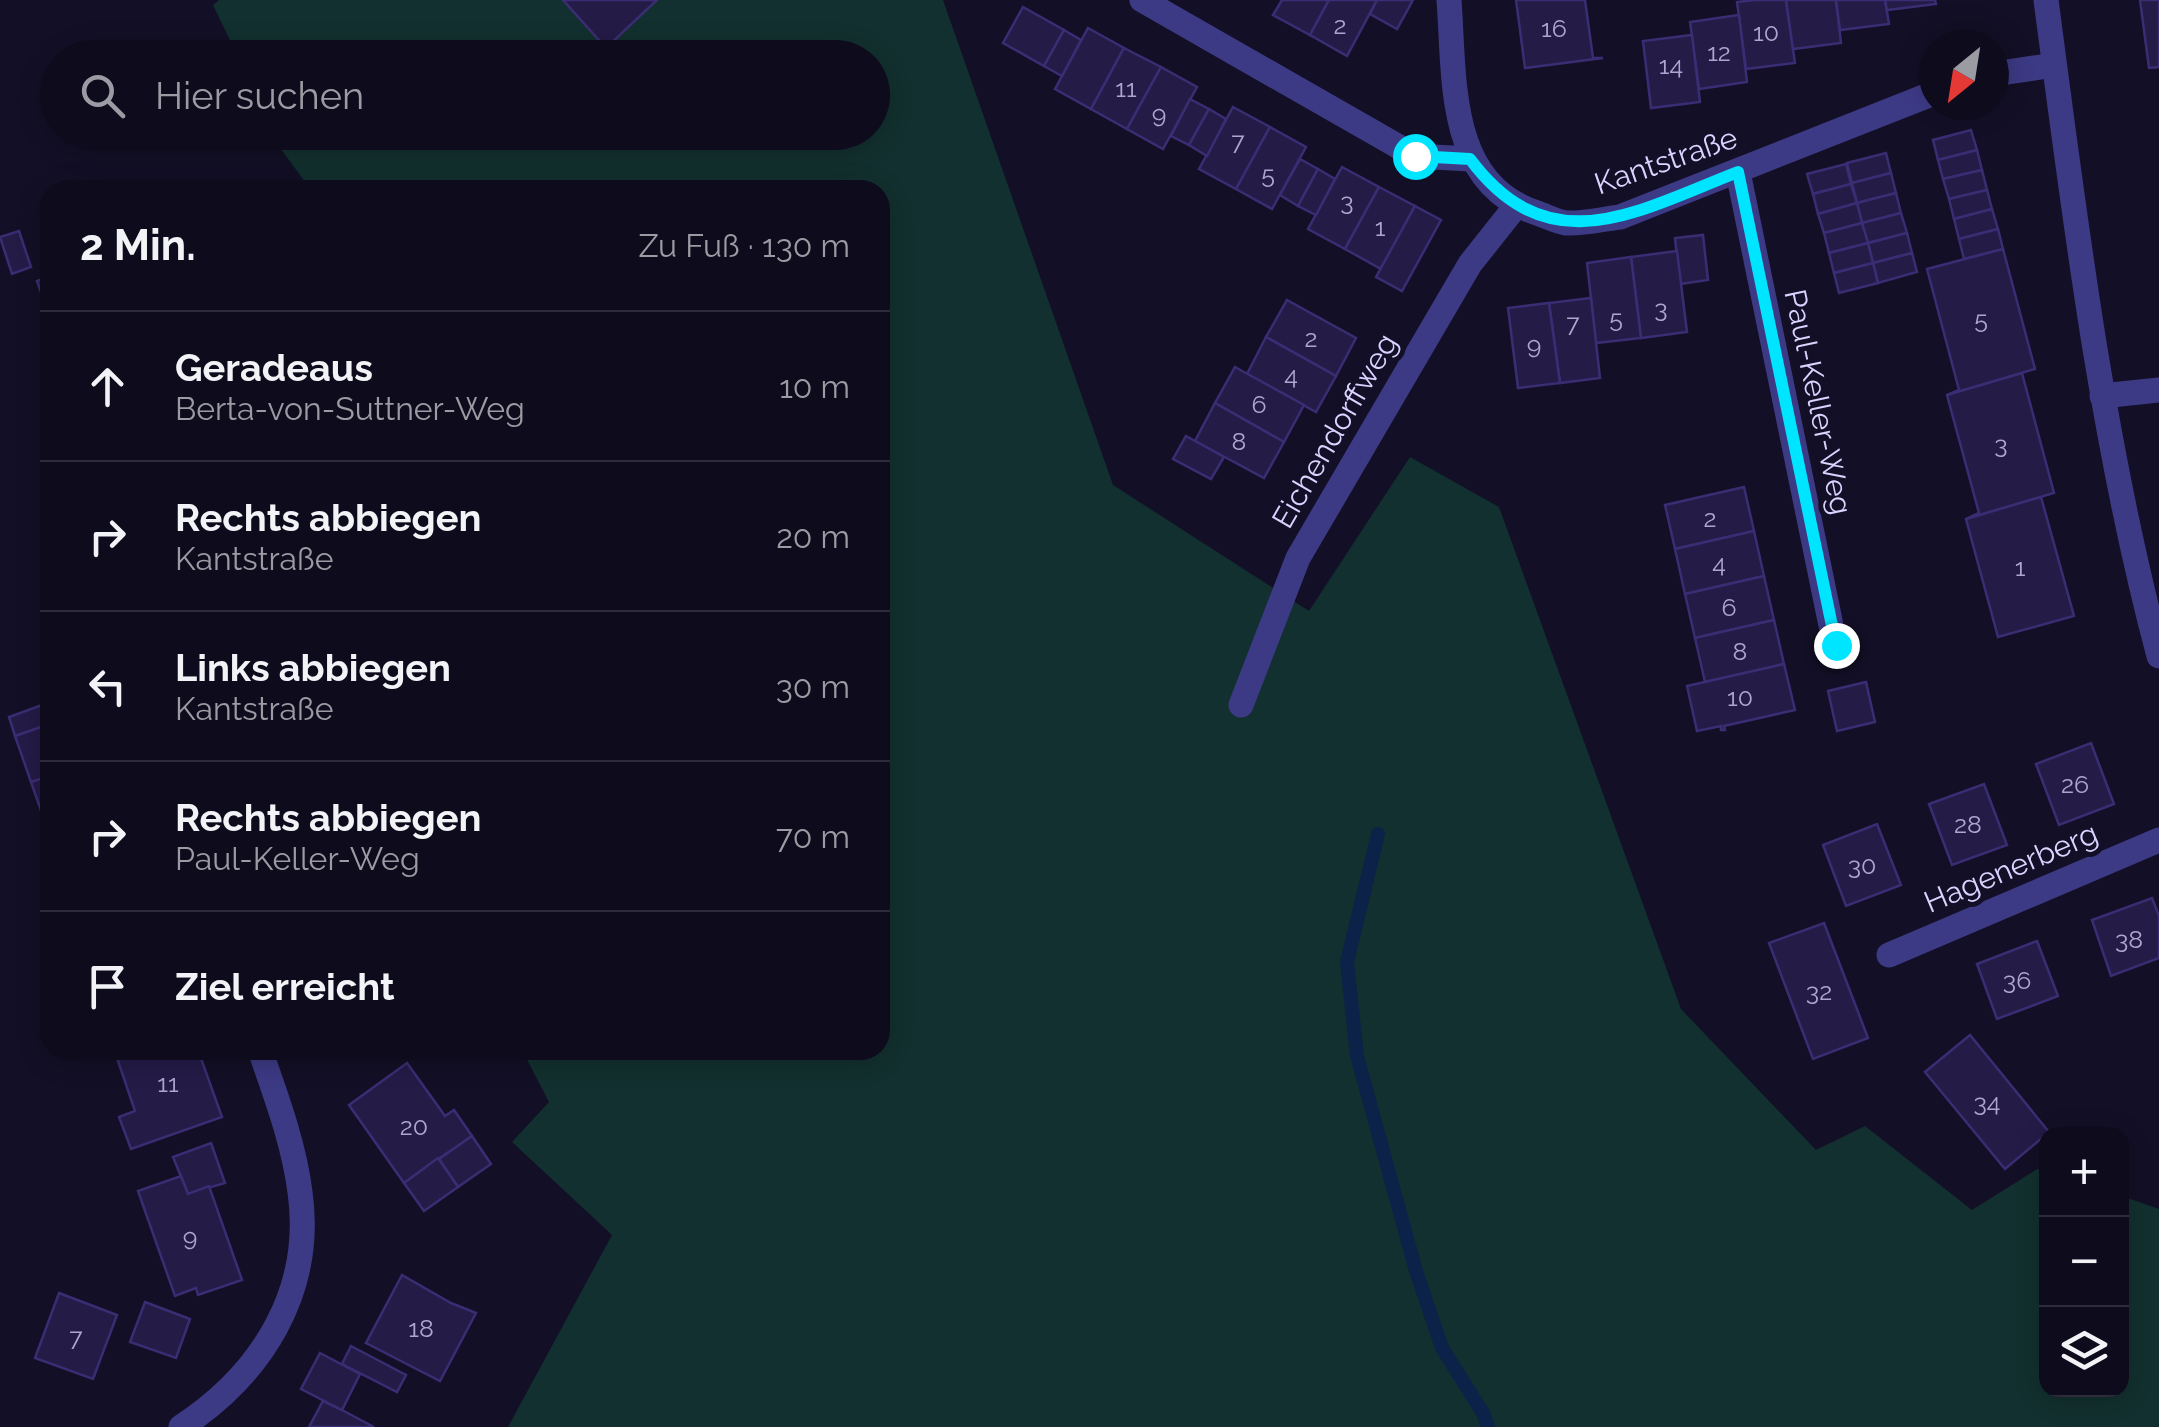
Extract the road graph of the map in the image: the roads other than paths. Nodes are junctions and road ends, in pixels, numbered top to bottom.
1 (1142, 0) edge
2 (1449, 0) edge
3 (2046, 0) edge
4 (2054, 65) junction
5 (2009, 72) edge
6 (1919, 99) edge
7 (1470, 159) junction
8 (1738, 172) junction
9 (1516, 206) junction
10 (2159, 390) edge
11 (2102, 396) junction
12 (1836, 645) dead end
13 (2159, 656) edge
14 (1241, 705) dead end
15 (2159, 840) edge
16 (1889, 955) dead end
17 (264, 1060) edge
18 (181, 1427) edge

1 - 7 street
2 - 7 street, Kantstraße
3 - 4 street
4 - 5 street
4 - 11 street
6 - 8 street, Kantstraße
7 - 9 street, Kantstraße
8 - 9 street, Kantstraße
8 - 12 street, Paul-Keller-Weg
9 - 14 street, Eichendorffweg
10 - 11 street
11 - 13 street
15 - 16 street, Hagenerberg
17 - 18 street

